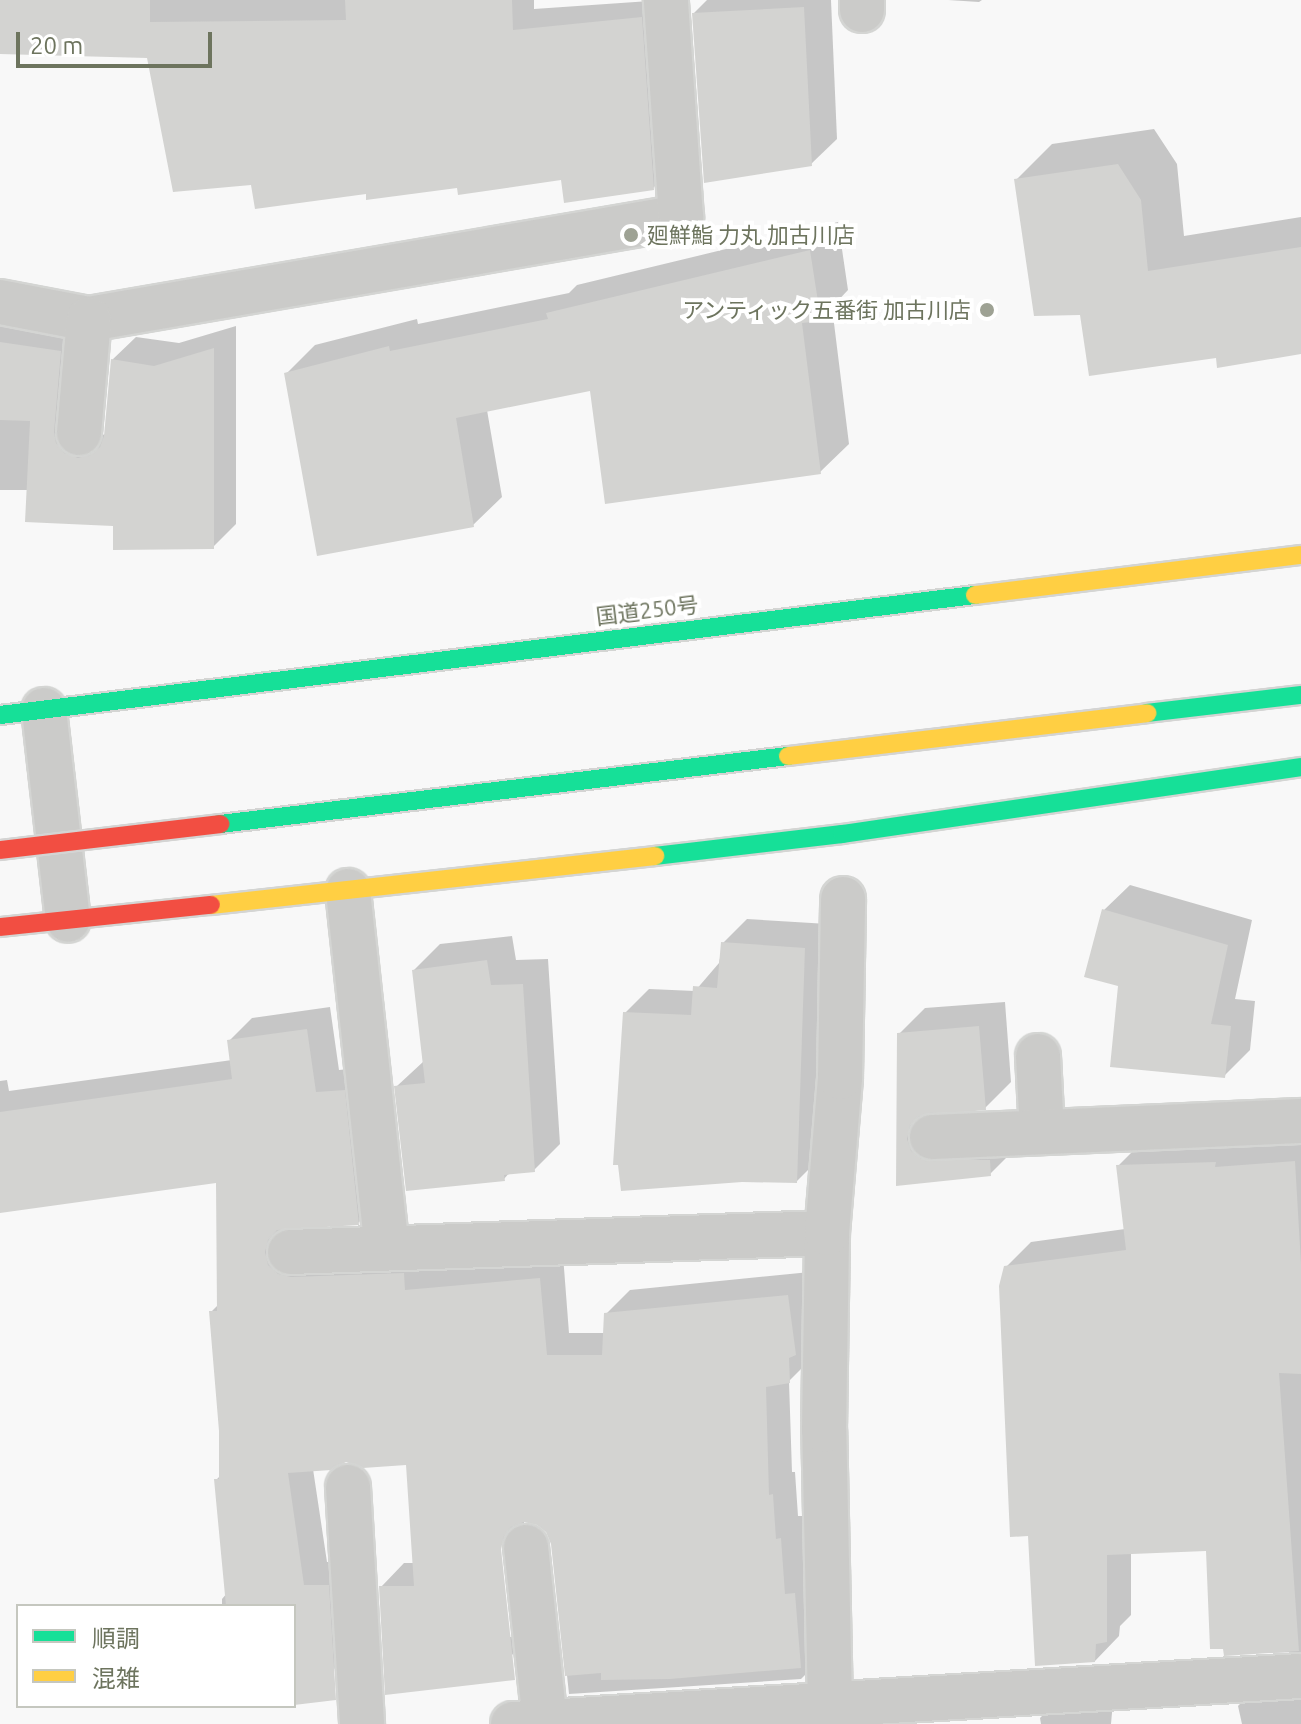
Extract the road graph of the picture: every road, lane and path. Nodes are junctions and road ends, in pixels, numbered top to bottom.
1 (666, 0) edge
2 (0, 302) edge
3 (89, 319) junction
4 (79, 433) dead end
5 (1301, 555) edge
6 (1301, 695) edge
7 (44, 710) junction
8 (0, 715) edge
9 (1301, 767) edge
10 (0, 850) edge
11 (348, 891) junction
12 (843, 899) dead end
13 (68, 920) junction
14 (0, 927) edge
15 (1038, 1056) dead end
16 (1301, 1121) edge
17 (1042, 1132) junction
18 (932, 1137) dead end
19 (827, 1233) junction
20 (387, 1248) junction
21 (290, 1252) dead end
22 (348, 1487) dead end
23 (526, 1547) dead end
24 (1301, 1676) edge
25 (830, 1706) junction
26 (659, 1719) edge
27 (529, 1722) edge
28 (362, 1724) edge

1 - 3 street
2 - 3 street
3 - 4 street
5 - 7 main road, 国道250号
6 - 10 main road, bridge
7 - 8 main road, 国道250号
7 - 13 street
9 - 11 main road
11 - 13 main road
11 - 20 street
12 - 19 street
13 - 14 main road
15 - 17 street
16 - 17 street
17 - 18 street
19 - 20 street
19 - 25 street
20 - 21 street
22 - 28 street
23 - 27 street
24 - 25 street
25 - 26 street
26 - 27 street

